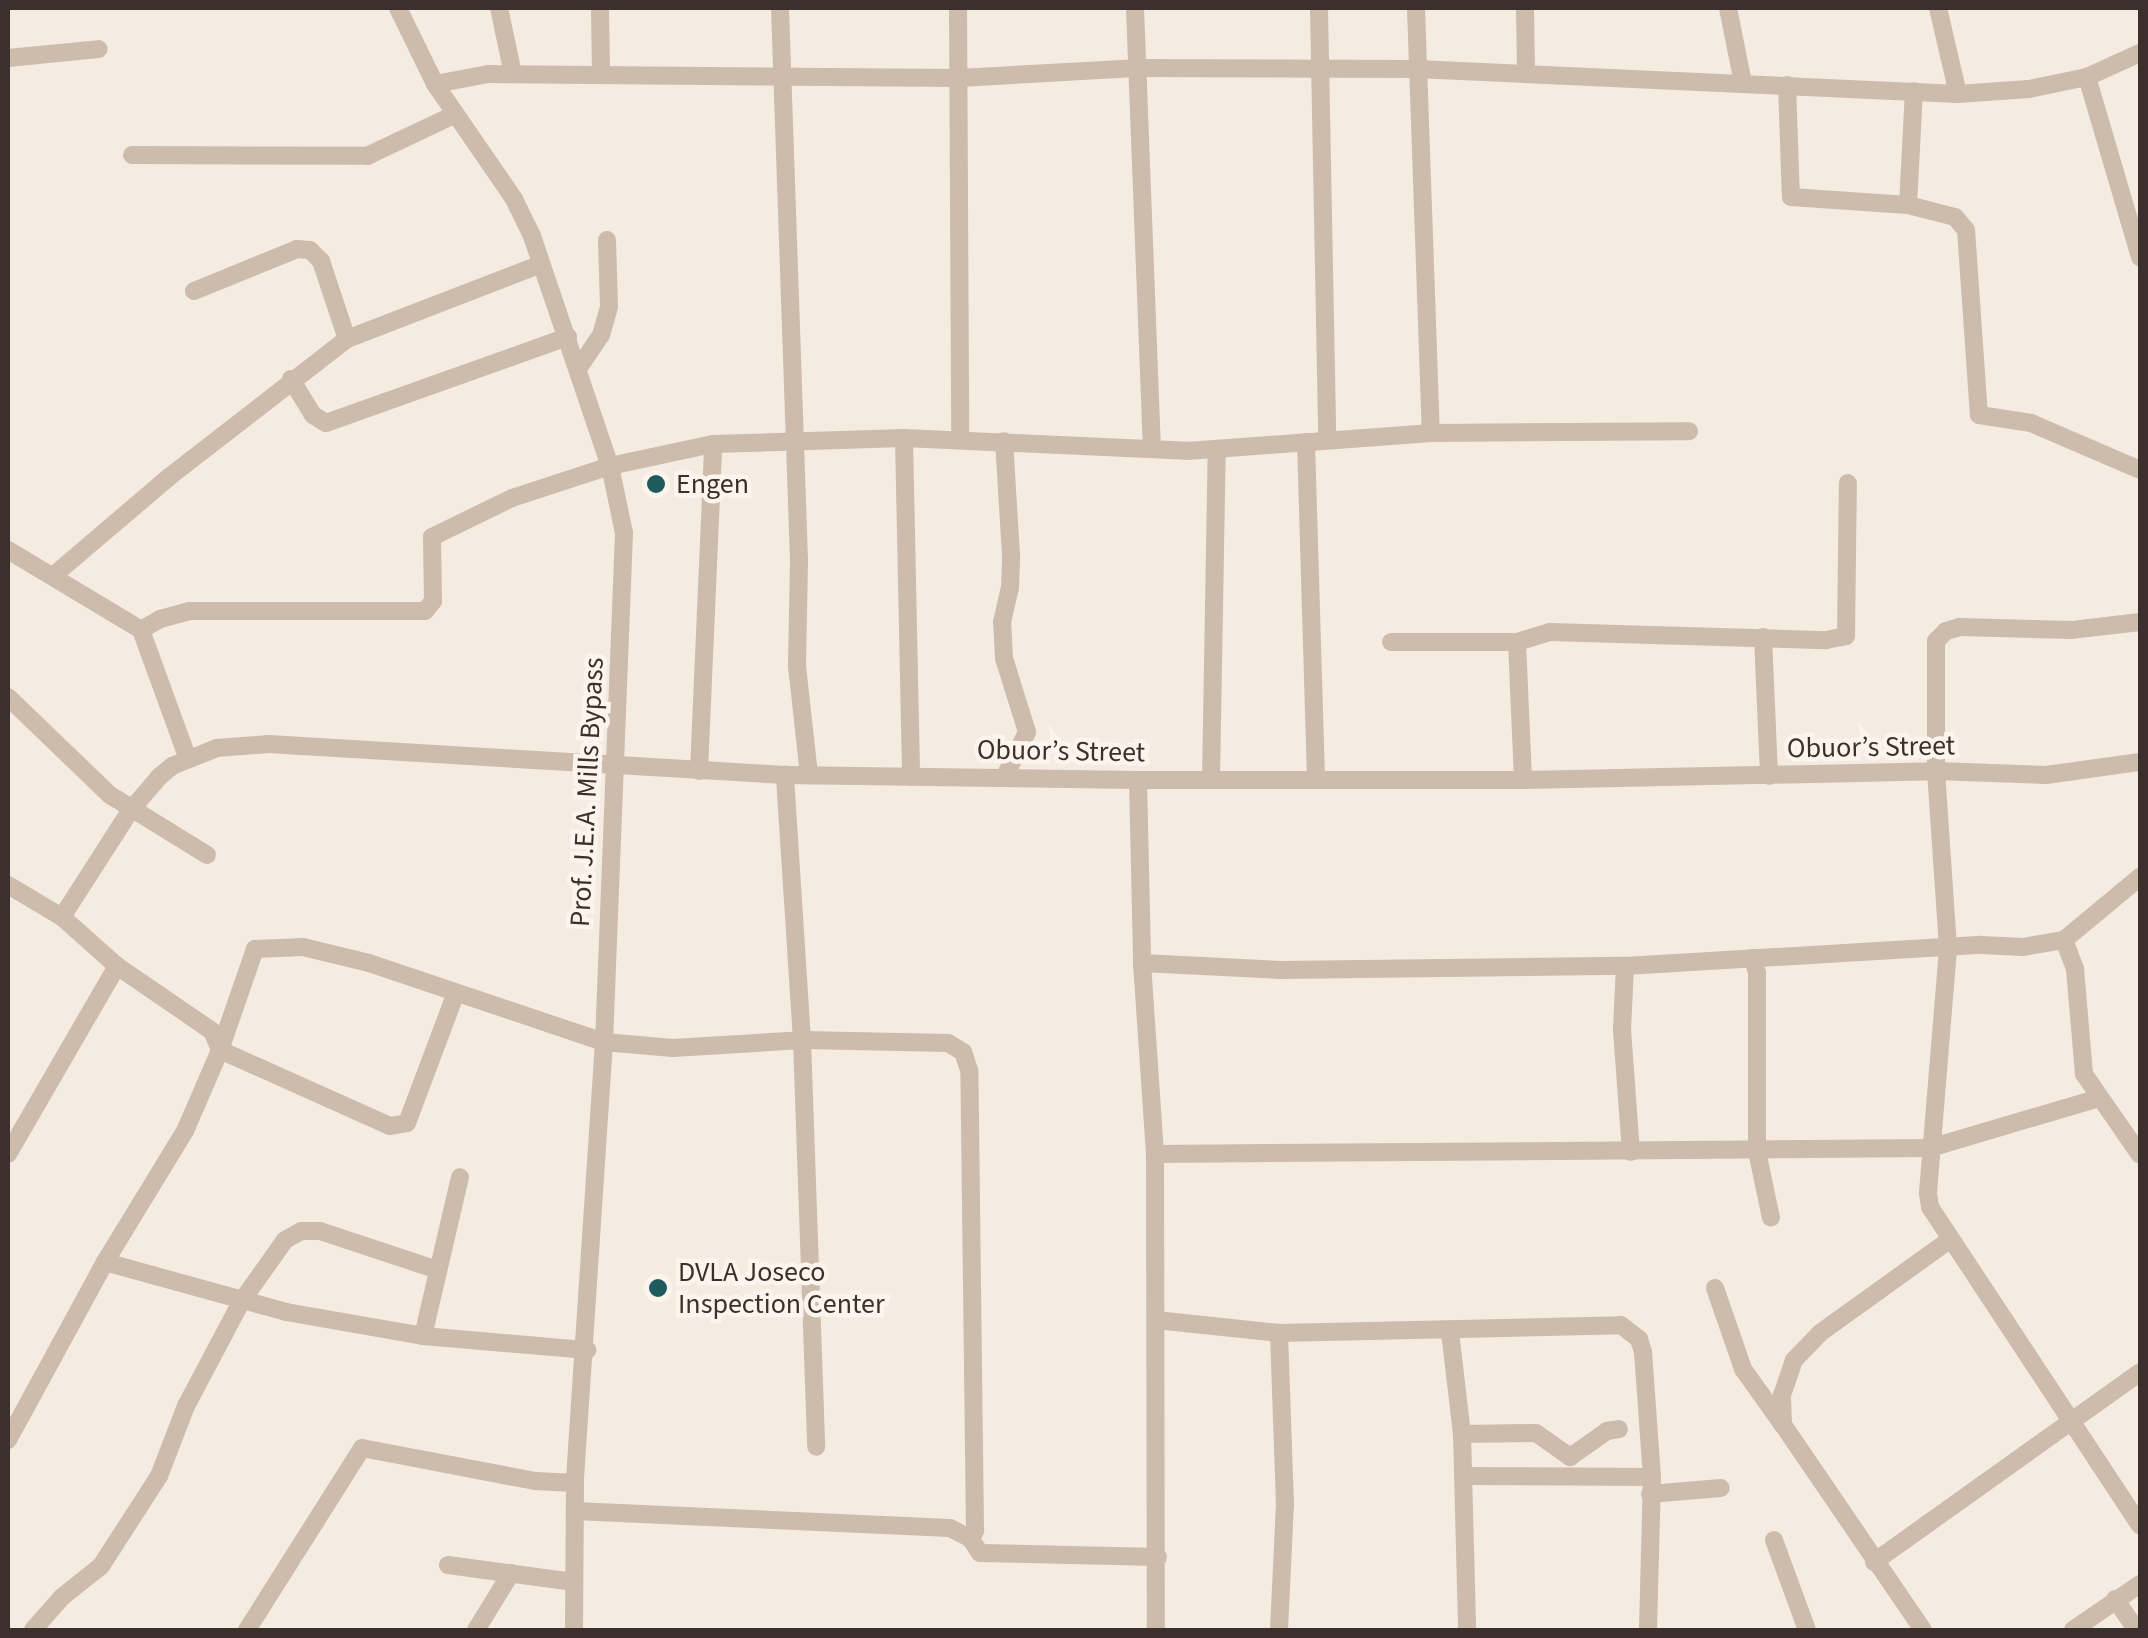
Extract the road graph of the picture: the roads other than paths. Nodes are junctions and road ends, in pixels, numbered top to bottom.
1 (398, 8) edge
2 (499, 8) edge
3 (600, 8) edge
4 (780, 8) edge
5 (958, 8) edge
6 (1135, 8) edge
7 (1319, 8) edge
8 (1416, 8) edge
9 (1525, 8) edge
10 (1728, 8) edge
11 (1938, 8) edge
12 (100, 49) dead end
13 (2140, 53) edge
14 (8, 58) edge
15 (1136, 68) junction
16 (1417, 69) junction
17 (1319, 70) junction
18 (1526, 71) junction
19 (512, 74) junction
20 (601, 74) junction
21 (2087, 77) junction
22 (784, 78) junction
23 (959, 78) junction
24 (1743, 83) junction
25 (436, 84) junction
26 (1787, 85) junction
27 (1914, 90) junction
28 (1958, 94) junction
29 (456, 114) junction
30 (132, 155) dead end
31 (1908, 205) junction
32 (607, 240) dead end
33 (2140, 258) edge
34 (541, 264) junction
35 (194, 290) dead end
36 (568, 337) junction
37 (347, 339) junction
38 (578, 369) junction
39 (291, 380) junction
40 (1689, 431) dead end
41 (1432, 434) junction
42 (904, 438) junction
43 (1326, 438) junction
44 (960, 440) junction
45 (793, 441) junction
46 (1004, 441) junction
47 (1306, 442) junction
48 (713, 444) junction
49 (1152, 448) junction
50 (1217, 450) junction
51 (610, 466) junction
52 (2140, 470) edge
53 (1848, 483) dead end
54 (8, 550) edge
55 (54, 575) junction
56 (2140, 622) edge
57 (141, 630) junction
58 (1763, 637) junction
59 (1391, 642) dead end
60 (1518, 642) junction
61 (8, 697) edge
62 (188, 759) junction
63 (2140, 762) edge
64 (614, 766) junction
65 (699, 771) junction
66 (1936, 772) junction
67 (785, 775) junction
68 (809, 775) junction
69 (1769, 776) junction
70 (911, 777) junction
71 (1004, 778) junction
72 (1316, 779) junction
73 (1138, 780) junction
74 (1211, 780) junction
75 (1523, 780) junction
76 (130, 811) junction
77 (207, 855) dead end
78 (2140, 877) edge
79 (8, 885) edge
80 (62, 917) junction
81 (2064, 940) junction
82 (1948, 949) junction
83 (1753, 958) junction
84 (1142, 962) junction
85 (117, 966) junction
86 (1625, 966) junction
87 (455, 995) junction
88 (802, 1040) junction
89 (604, 1042) junction
90 (220, 1050) junction
91 (2100, 1098) junction
92 (1930, 1148) junction
93 (1758, 1150) junction
94 (1631, 1152) junction
95 (8, 1154) edge
96 (1156, 1154) junction
97 (2140, 1155) edge
98 (460, 1176) dead end
99 (1772, 1218) dead end
100 (1951, 1238) junction
101 (105, 1262) junction
102 (438, 1270) junction
103 (1715, 1288) dead end
104 (241, 1302) junction
105 (1156, 1320) junction
106 (1450, 1332) junction
107 (1279, 1333) junction
108 (423, 1336) junction
109 (1732, 1338) junction
110 (1714, 1345) dead end
111 (587, 1350) junction
112 (2140, 1372) edge
113 (2069, 1421) junction
114 (1783, 1425) junction
115 (1619, 1430) dead end
116 (1462, 1434) junction
117 (8, 1440) edge
118 (816, 1447) dead end
119 (1464, 1476) junction
120 (575, 1483) junction
121 (1651, 1486) junction
122 (1721, 1488) dead end
123 (575, 1511) junction
124 (2140, 1525) edge
125 (970, 1538) junction
126 (1774, 1540) dead end
127 (1158, 1558) junction
128 (1874, 1562) junction
129 (448, 1565) dead end
130 (511, 1573) junction
131 (574, 1582) junction
132 (2140, 1584) edge
133 (2115, 1599) junction
134 (33, 1630) edge
135 (246, 1630) edge
136 (476, 1630) edge
137 (574, 1630) edge
138 (1156, 1630) edge
139 (1279, 1630) edge
140 (1467, 1630) edge
141 (1648, 1630) edge
142 (1806, 1630) edge
143 (1923, 1630) edge
144 (2073, 1630) edge
145 (2137, 1630) edge

1 - 25 street, Prof. J.E.A. Mills Bypass
2 - 19 street
3 - 20 street
4 - 22 street
5 - 23 street
6 - 15 street
7 - 17 street
8 - 16 street
9 - 18 street
10 - 24 street
11 - 28 street
12 - 14 street
13 - 21 street
15 - 17 street
15 - 23 street
15 - 49 street
16 - 17 street
16 - 18 street
16 - 41 street
17 - 43 street
18 - 24 street
19 - 20 street
19 - 25 street
20 - 22 street
21 - 28 street
21 - 33 street
22 - 23 street
22 - 45 street
23 - 44 street
24 - 26 street
25 - 29 street, Prof. J.E.A. Mills Bypass
26 - 27 street
26 - 31 street
27 - 28 street
27 - 31 street
29 - 30 street
29 - 34 street, Prof. J.E.A. Mills Bypass
31 - 52 street
32 - 38 street
34 - 36 street, Prof. J.E.A. Mills Bypass
34 - 37 street
35 - 37 street
36 - 38 street, Prof. J.E.A. Mills Bypass
36 - 39 street
37 - 39 street
38 - 51 street, Prof. J.E.A. Mills Bypass
39 - 55 street
40 - 41 street
41 - 43 street
42 - 44 street
42 - 45 street
42 - 70 street
43 - 47 street
44 - 46 street
45 - 48 street
45 - 68 street
46 - 49 street
46 - 71 street
47 - 50 street
47 - 72 street
48 - 51 street
48 - 65 street
49 - 50 street
50 - 74 street
51 - 57 street
51 - 64 street, Prof. J.E.A. Mills Bypass
53 - 58 street
54 - 55 street
55 - 57 street
56 - 66 street
57 - 62 street
58 - 60 street
58 - 69 street
59 - 60 street
60 - 75 street
61 - 76 street
62 - 64 street, Obuor’s Street
62 - 76 street, Obuor’s Street
63 - 66 street, Obuor’s Street
64 - 65 street, Obuor’s Street
64 - 89 street, Prof. J.E.A. Mills Bypass
65 - 67 street, Obuor’s Street
66 - 69 street, Obuor’s Street
66 - 82 street
67 - 68 street, Obuor’s Street
67 - 88 street
68 - 70 street, Obuor’s Street
69 - 75 street, Obuor’s Street
70 - 71 street, Obuor’s Street
71 - 73 street, Obuor’s Street
72 - 74 street, Obuor’s Street
72 - 75 street, Obuor’s Street
73 - 74 street, Obuor’s Street
73 - 84 street
76 - 77 street
76 - 80 street, Obuor’s Street
78 - 81 street
79 - 80 street
80 - 85 street
81 - 82 street
81 - 91 street
82 - 83 street
82 - 92 street
83 - 86 street
83 - 93 street
84 - 86 street
84 - 96 street
85 - 90 street
85 - 95 street
86 - 94 street
87 - 89 street
87 - 90 street
87 - 90 street
88 - 89 street
88 - 118 street
88 - 125 street
89 - 111 street, Prof. J.E.A. Mills Bypass
90 - 101 street
91 - 92 street
91 - 97 street
92 - 93 street
92 - 100 street
93 - 94 street
93 - 99 street
94 - 96 street
96 - 105 street
98 - 102 street
100 - 113 street
100 - 114 street
101 - 104 street
101 - 117 street
102 - 104 street
102 - 108 street
103 - 109 street
104 - 108 street
104 - 134 street
105 - 107 street
105 - 127 street
106 - 107 street
106 - 116 street
106 - 121 street
107 - 139 street
108 - 111 street
109 - 110 street
109 - 114 street
111 - 120 street, Prof. J.E.A. Mills Bypass
112 - 113 street
113 - 124 street
113 - 128 street
114 - 128 street
115 - 116 street
116 - 119 street
119 - 121 street
119 - 140 street
120 - 123 street, Prof. J.E.A. Mills Bypass
120 - 135 street
121 - 122 street
121 - 141 street
123 - 125 street
123 - 131 street, Prof. J.E.A. Mills Bypass
125 - 127 street
126 - 142 street
127 - 138 street
128 - 143 street
129 - 130 street
130 - 131 street
130 - 136 street
131 - 137 street, Prof. J.E.A. Mills Bypass
132 - 133 street
133 - 144 street
133 - 145 street

